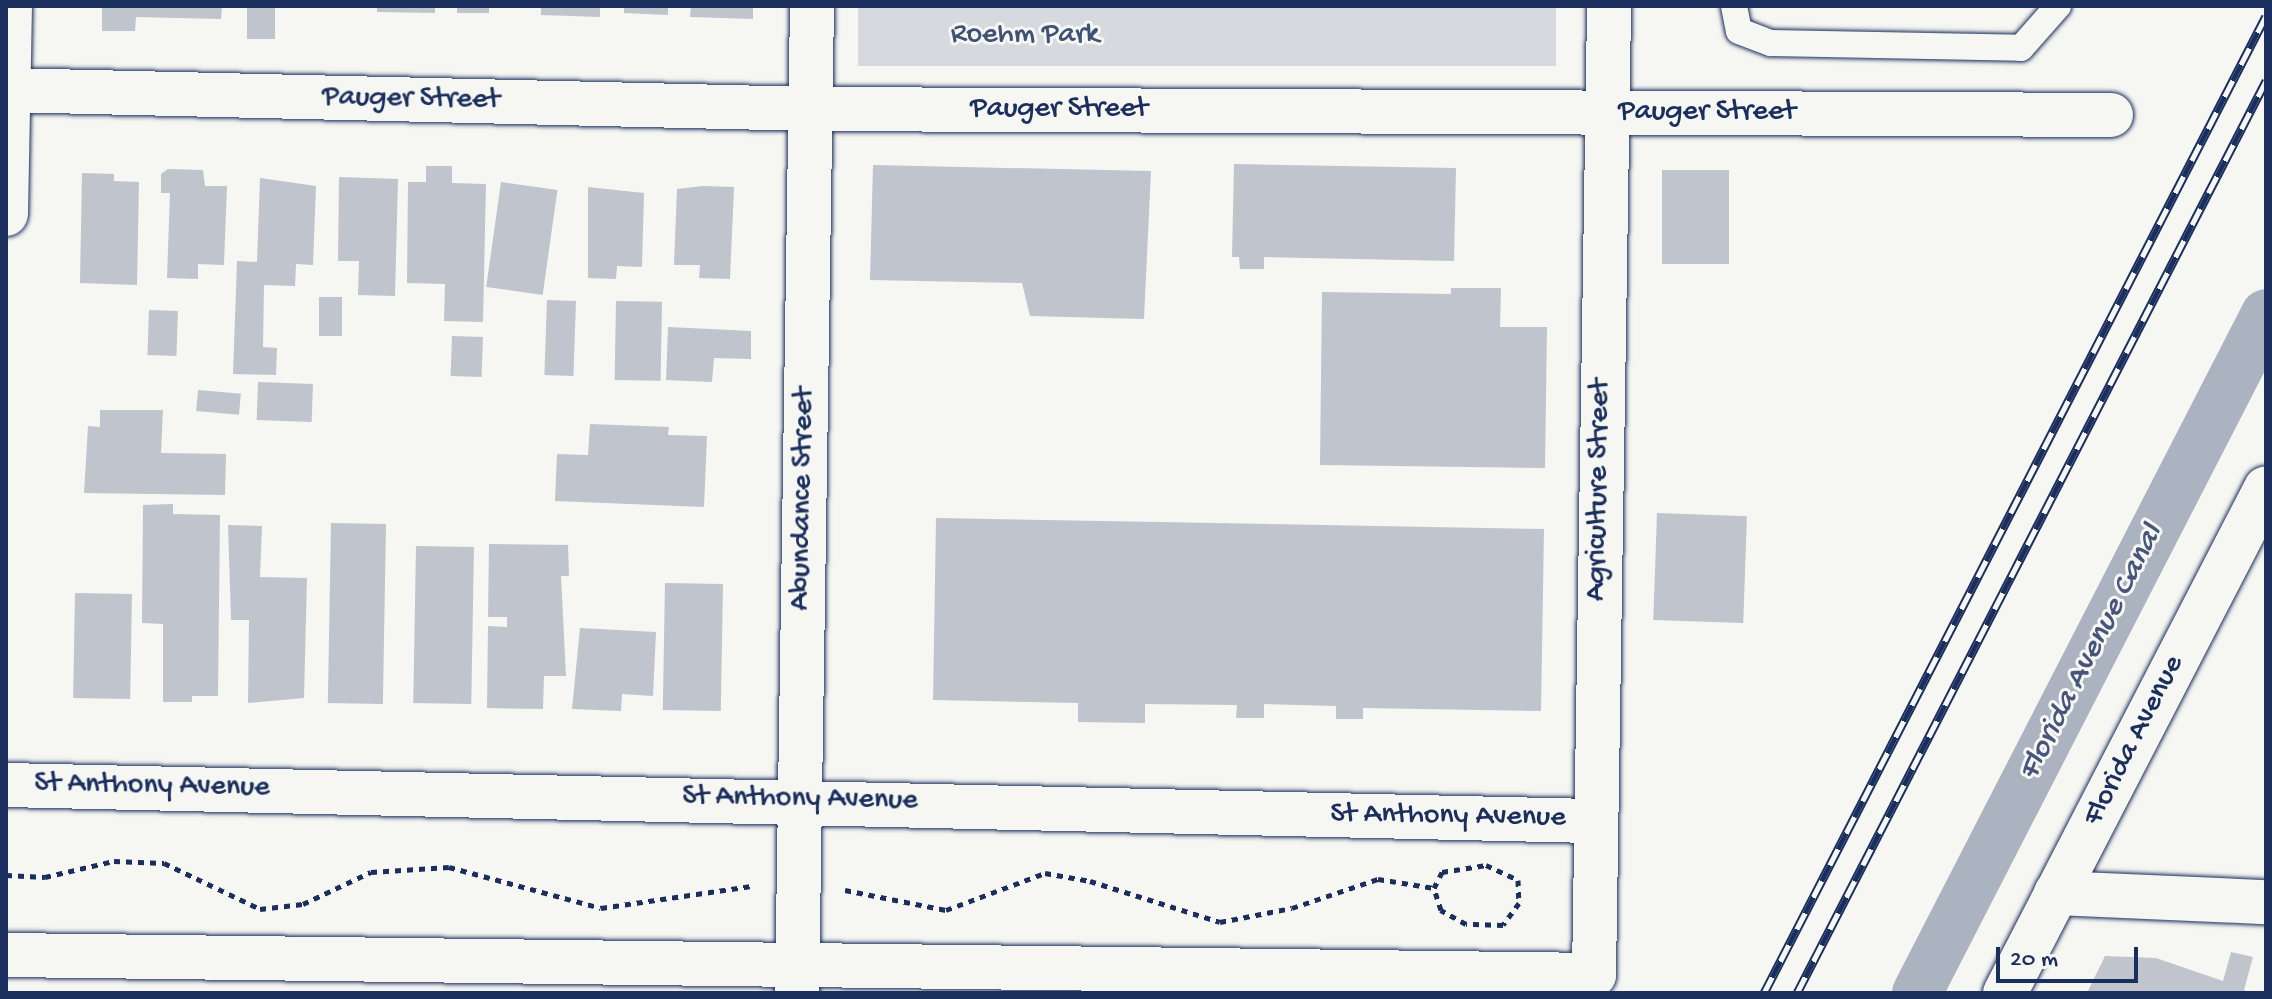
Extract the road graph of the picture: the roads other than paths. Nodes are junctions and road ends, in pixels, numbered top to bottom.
1 (10, 6) edge
2 (812, 6) edge
3 (1609, 6) edge
4 (1734, 6) edge
5 (2058, 6) edge
6 (7, 90) edge
7 (810, 109) junction
8 (1607, 112) junction
9 (2111, 115) dead end
10 (6, 214) edge
11 (2266, 488) edge
12 (6, 785) edge
13 (800, 800) junction
14 (1594, 821) junction
15 (2056, 893) junction
16 (2266, 902) edge
17 (6, 955) edge
18 (797, 977) edge
19 (2005, 993) edge

1 - 6 street
2 - 7 street, Abundance Street
3 - 8 street, Agriculture Street
4 - 5 lane
6 - 7 street, Pauger Street
6 - 10 street
7 - 8 street, Pauger Street
7 - 13 street, Abundance Street
8 - 9 street, Pauger Street
8 - 14 street, Agriculture Street
11 - 15 street, Florida Avenue
12 - 13 street, St Anthony Avenue
13 - 14 street, St Anthony Avenue
13 - 18 street, Abundance Street
14 - 18 street, Agriculture Street
15 - 16 street
15 - 19 street, Florida Avenue
17 - 18 street

